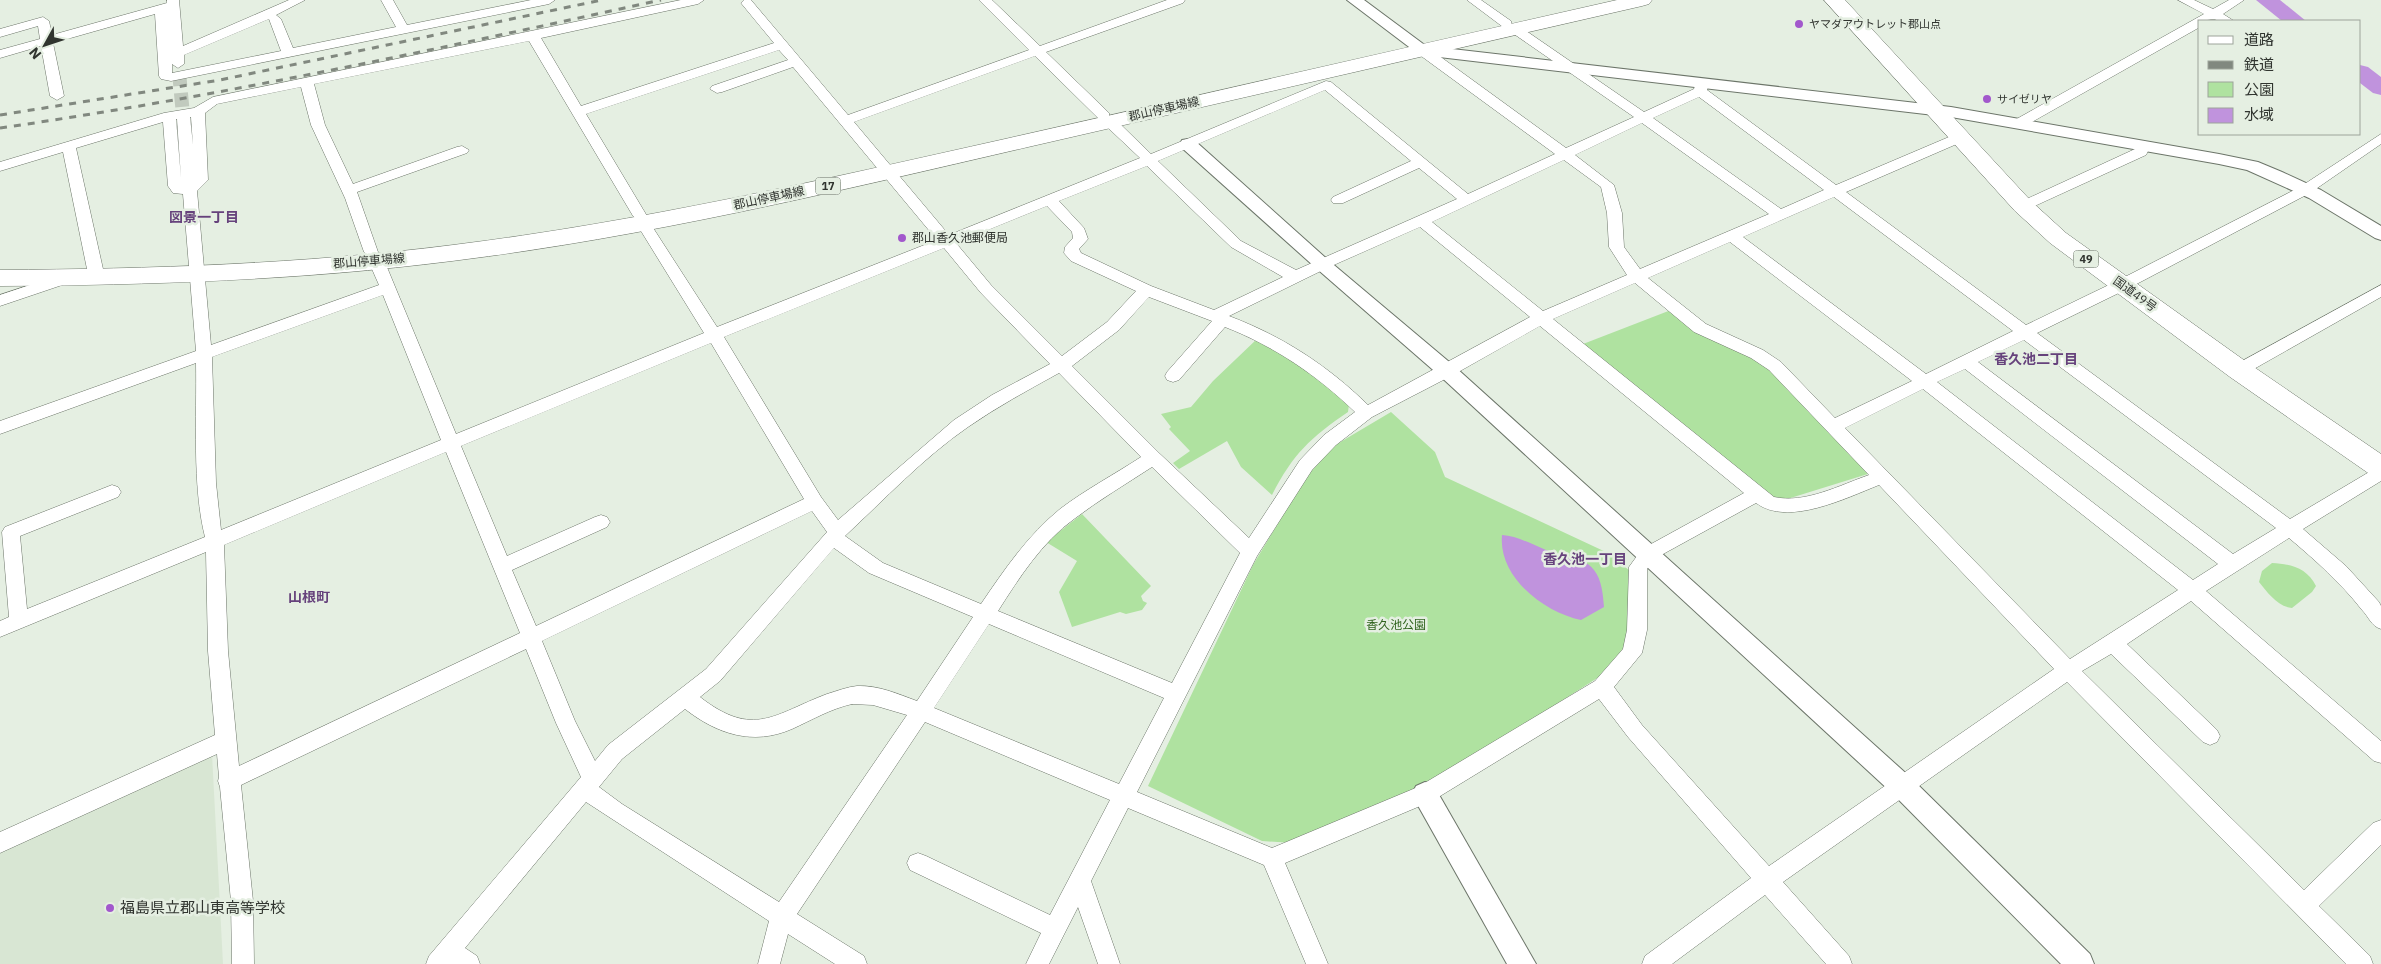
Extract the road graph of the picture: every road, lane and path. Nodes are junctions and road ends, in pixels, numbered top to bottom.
1 (387, 0) edge
2 (549, 0) edge
3 (698, 0) edge
4 (985, 0) edge
5 (1179, 0) edge
6 (1354, 0) edge
7 (1473, 0) edge
8 (1610, 0) edge
9 (1642, 0) edge
10 (1834, 0) edge
11 (2184, 0) edge
12 (2238, 0) edge
13 (295, 2) edge
14 (174, 3) edge
15 (747, 3) dead end
16 (510, 4) edge
17 (160, 9) junction
18 (2212, 14) junction
19 (275, 19) junction
20 (2201, 20) edge
21 (2226, 20) edge
22 (2198, 22) edge
23 (1510, 27) junction
24 (404, 31) junction
25 (0, 33) edge
26 (533, 36) junction
27 (48, 40) junction
28 (782, 45) junction
29 (1419, 47) junction
30 (1037, 52) junction
31 (177, 53) junction
32 (0, 54) edge
33 (289, 54) junction
34 (795, 62) junction
35 (1570, 67) junction
36 (179, 72) tunnel mouth
37 (193, 73) junction
38 (307, 83) junction
39 (1701, 87) junction
40 (717, 89) dead end
41 (57, 96) dead end
42 (1934, 110) junction
43 (198, 112) junction
44 (577, 112) junction
45 (176, 116) junction
46 (1643, 117) junction
47 (1107, 119) junction
48 (845, 121) junction
49 (2018, 124) junction
50 (1961, 137) junction
51 (2381, 138) edge
52 (1188, 144) junction
53 (2144, 145) junction
54 (69, 146) junction
55 (462, 150) dead end
56 (1562, 154) junction
57 (1148, 158) junction
58 (1421, 162) junction
59 (0, 167) edge
60 (887, 170) junction
61 (190, 188) junction
62 (349, 190) junction
63 (2306, 190) junction
64 (1835, 191) junction
65 (1049, 199) junction
66 (1338, 200) dead end
67 (1467, 200) junction
68 (2023, 206) junction
69 (1780, 215) junction
70 (641, 220) junction
71 (1422, 221) junction
72 (2381, 234) edge
73 (1732, 236) junction
74 (946, 241) junction
75 (374, 256) junction
76 (1322, 264) junction
77 (95, 268) junction
78 (0, 269) edge
79 (196, 270) junction
80 (1637, 275) junction
81 (1296, 277) junction
82 (0, 278) edge
83 (66, 278) junction
84 (2122, 285) junction
85 (386, 288) junction
86 (1146, 290) junction
87 (2381, 290) edge
88 (0, 301) edge
89 (1219, 318) junction
90 (1541, 318) junction
91 (2024, 331) junction
92 (714, 335) junction
93 (204, 356) junction
94 (1966, 361) junction
95 (1061, 365) junction
96 (2239, 370) junction
97 (1447, 371) junction
98 (1173, 376) dead end
99 (1925, 382) junction
100 (1366, 413) junction
101 (1833, 426) junction
102 (0, 428) edge
103 (451, 444) junction
104 (1153, 458) junction
105 (2381, 470) edge
106 (1883, 477) junction
107 (112, 492) dead end
108 (1757, 494) junction
109 (816, 502) junction
110 (601, 522) dead end
111 (2290, 529) junction
112 (835, 535) junction
113 (215, 542) junction
114 (1250, 551) junction
115 (1648, 554) junction
116 (2232, 564) junction
117 (502, 566) junction
118 (2192, 590) junction
119 (985, 613) junction
120 (20, 621) junction
121 (2381, 621) edge
122 (0, 629) edge
123 (531, 637) junction
124 (2113, 643) junction
125 (2068, 670) junction
126 (1602, 687) junction
127 (1176, 694) junction
128 (685, 697) junction
129 (920, 711) junction
130 (2210, 736) dead end
131 (226, 740) junction
132 (2381, 754) edge
133 (228, 781) junction
134 (589, 784) junction
135 (1901, 785) junction
136 (1425, 794) junction
137 (1122, 797) junction
138 (2381, 830) edge
139 (0, 843) edge
140 (1272, 858) junction
141 (918, 863) dead end
142 (1767, 880) junction
143 (1081, 882) junction
144 (2304, 905) junction
145 (781, 918) junction
146 (1056, 929) junction
147 (442, 958) edge
148 (243, 964) edge
149 (470, 964) edge
150 (769, 964) edge
151 (856, 964) edge
152 (1037, 964) edge
153 (1109, 964) edge
154 (1317, 964) edge
155 (1522, 964) edge
156 (1653, 964) edge
157 (1841, 964) edge
158 (2080, 964) edge
159 (2362, 964) edge

1 - 24 street
2 - 16 street
3 - 26 street
4 - 30 street
5 - 30 street
6 - 29 street
7 - 23 street
8 - 23 main road, 郡山停車場線 / 17
9 - 23 main road, 郡山停車場線 / 17
10 - 42 main road, 国道49号 / 49
11 - 18 street
12 - 18 street
13 - 19 street
13 - 31 street
14 - 17 street
14 - 31 street
15 - 28 street
16 - 24 street
17 - 27 street
17 - 37 street
18 - 20 street
18 - 21 street
19 - 33 street
19 - 37 street
22 - 49 street
23 - 29 main road, 郡山停車場線 / 17
23 - 35 street
24 - 33 street
25 - 27 street
26 - 38 street
26 - 44 street
27 - 32 street
27 - 41 street
28 - 34 street
28 - 44 street
29 - 35 street
29 - 47 main road, 郡山停車場線 / 17
29 - 56 street
30 - 47 street
30 - 48 street
31 - 36 street
33 - 37 street
34 - 40 street
34 - 48 street
35 - 39 street
35 - 46 street
38 - 43 street
38 - 62 street
39 - 42 street
39 - 46 street
39 - 64 street
42 - 49 street
42 - 50 main road, 国道49号 / 49
43 - 45 street
43 - 61 street
44 - 70 street
45 - 54 street
45 - 61 street
46 - 56 street
46 - 69 street
47 - 57 street
47 - 60 main road, 郡山停車場線 / 17
48 - 60 street
49 - 53 street
50 - 64 street
50 - 68 main road, 国道49号 / 49
51 - 63 street
52 - 57 street
52 - 58 street
52 - 76 street
53 - 63 street
53 - 68 street
54 - 59 street
54 - 77 street
55 - 62 street
56 - 67 street
56 - 80 street
57 - 65 street
57 - 81 street
58 - 66 street
58 - 67 street
60 - 70 main road, 郡山停車場線 / 17
60 - 74 street
61 - 79 street
62 - 75 street
63 - 72 street
63 - 84 street
64 - 69 street
64 - 91 street
65 - 74 street
65 - 86 street
67 - 71 street
68 - 84 main road, 国道49号 / 49
69 - 73 street
70 - 75 main road, 郡山停車場線 / 17
70 - 92 street
71 - 76 street
71 - 90 street
73 - 80 street
73 - 99 street
74 - 92 street
74 - 95 street
75 - 79 main road, 郡山停車場線 / 17
75 - 85 street
76 - 81 street
76 - 97 street
77 - 78 main road, 郡山停車場線 / 17
77 - 79 main road, 郡山停車場線 / 17
79 - 83 main road, 郡山停車場線 / 17
79 - 93 street
80 - 90 street
80 - 101 street
81 - 89 street
82 - 83 main road, 郡山停車場線 / 17
83 - 88 street
84 - 91 street
84 - 96 main road, 国道49号 / 49
85 - 93 street
85 - 103 street
86 - 89 street
86 - 95 street
87 - 96 street
89 - 98 street
89 - 100 street
90 - 97 street
90 - 108 street
91 - 94 street
91 - 111 street
92 - 103 street
92 - 109 street
93 - 102 street
93 - 113 street
94 - 99 street
94 - 116 street
95 - 104 street
95 - 112 street
96 - 105 main road, 国道49号 / 49
97 - 100 street
97 - 115 street
99 - 101 street
99 - 118 street
100 - 114 street
101 - 106 street
103 - 113 street
103 - 117 street
104 - 114 street
104 - 119 street
105 - 111 street
106 - 108 street
106 - 125 street
107 - 120 street
108 - 115 street
109 - 112 street
109 - 123 street
110 - 117 street
111 - 116 street
111 - 121 street
112 - 119 street
112 - 128 street
113 - 120 street
113 - 131 street
114 - 127 street
115 - 126 street
115 - 135 street
116 - 118 street
117 - 123 street
118 - 124 street
118 - 132 street
119 - 127 street
119 - 129 street
120 - 122 street
123 - 133 street
123 - 134 street
124 - 125 street
124 - 130 street
125 - 135 street
125 - 144 street
126 - 136 street
126 - 142 street
127 - 137 street
128 - 129 street
128 - 134 street
129 - 137 street
129 - 145 street
131 - 133 street
131 - 139 street
133 - 148 street
134 - 145 street
134 - 147 street
135 - 142 street
135 - 158 street
136 - 140 street
136 - 155 street
137 - 140 street
137 - 143 street
138 - 144 street
140 - 154 street
141 - 146 street
142 - 156 street
142 - 157 street
143 - 146 street
143 - 153 street
144 - 159 street
145 - 150 street
145 - 151 street
146 - 152 street
147 - 149 street

